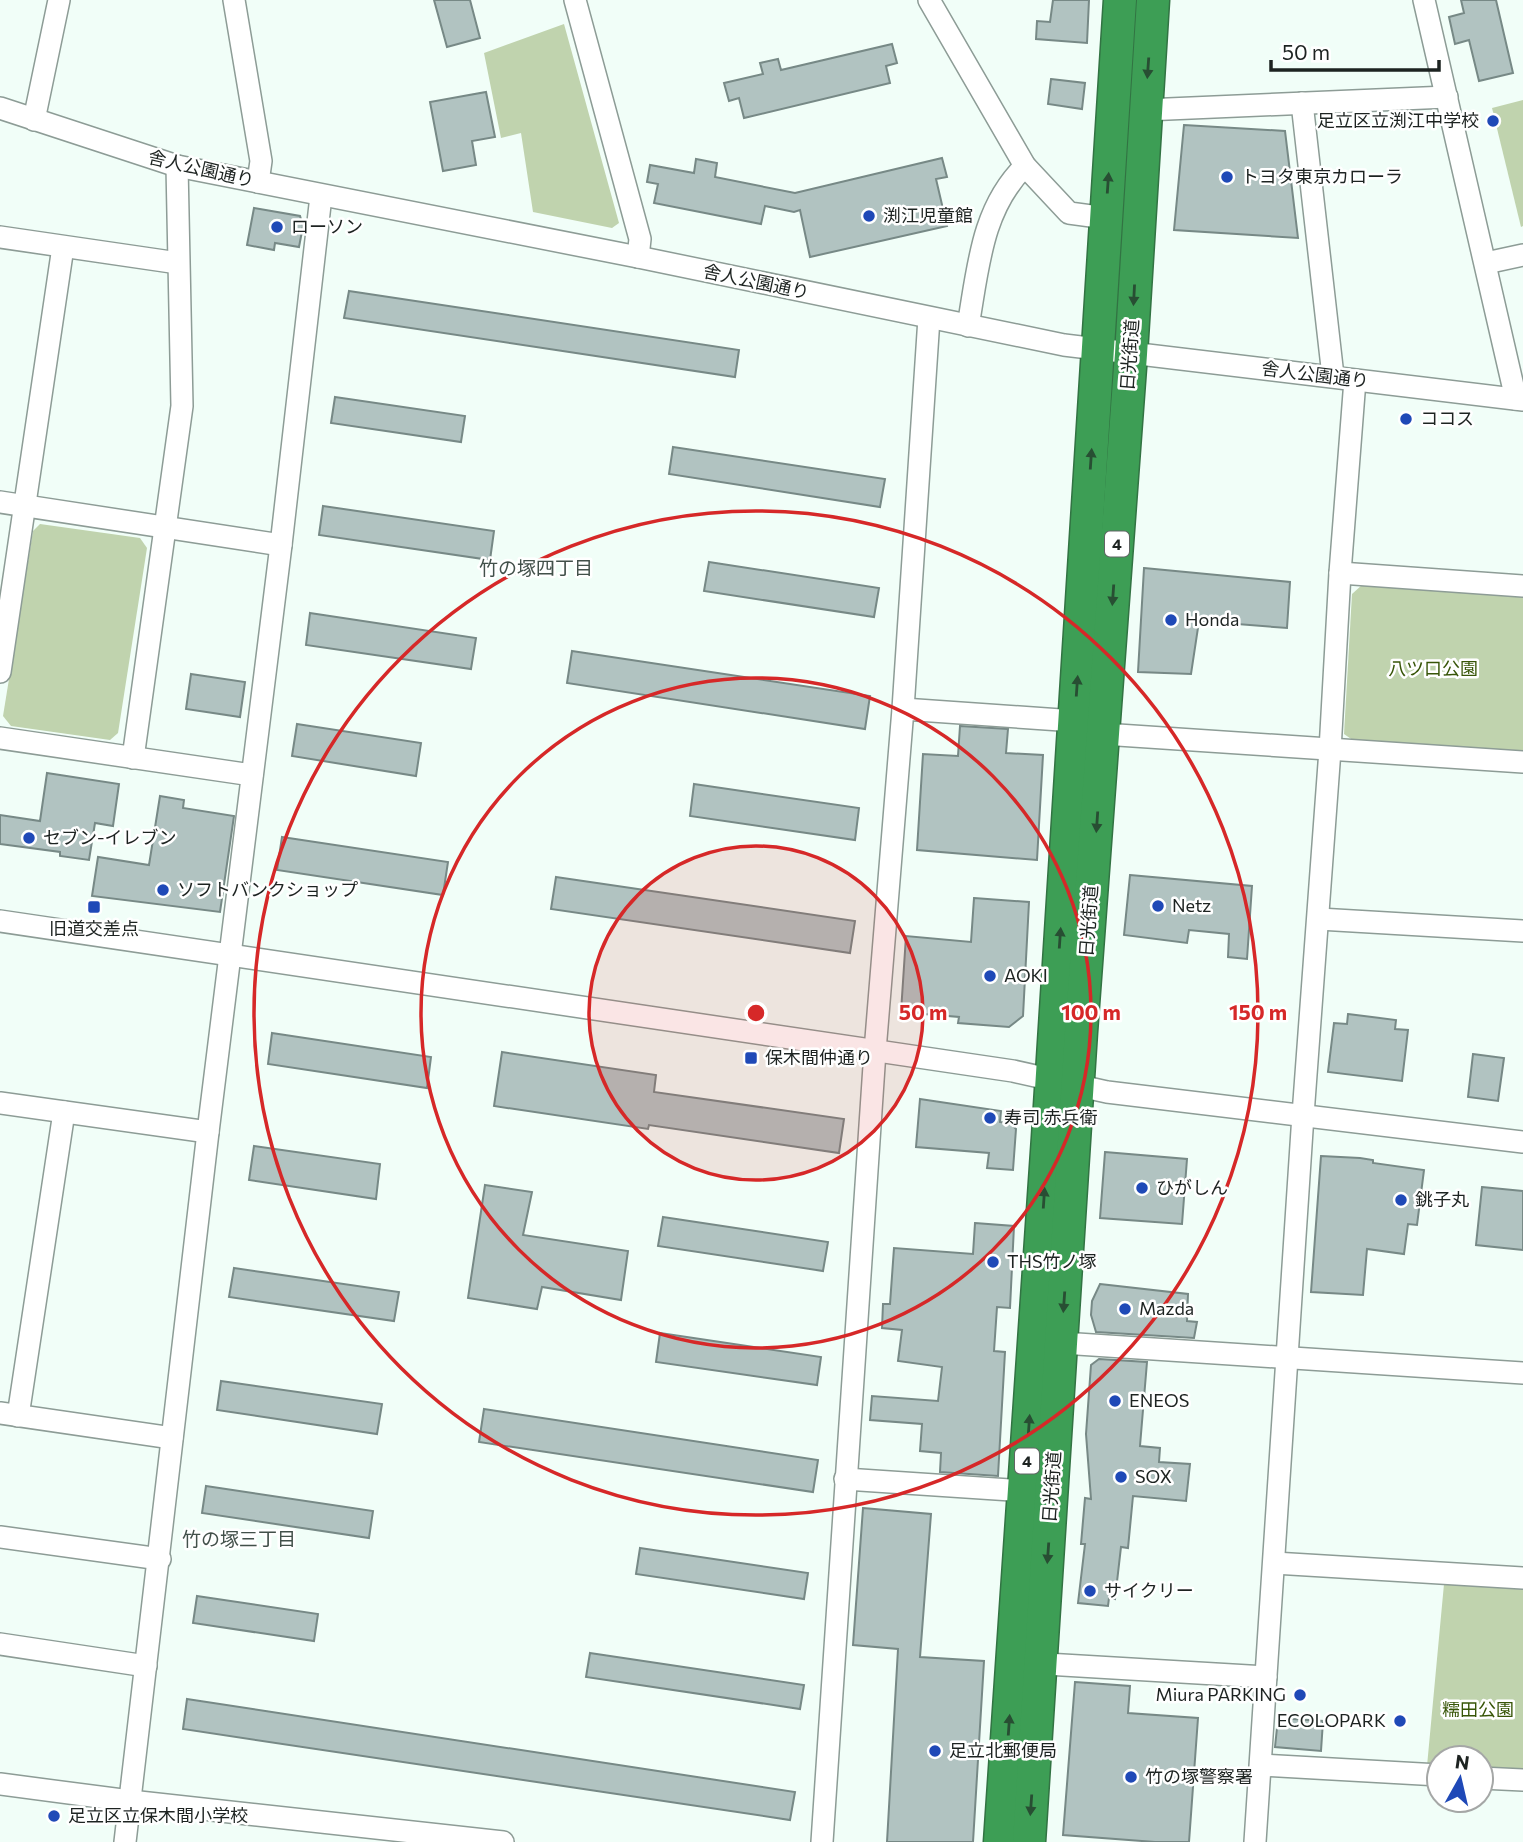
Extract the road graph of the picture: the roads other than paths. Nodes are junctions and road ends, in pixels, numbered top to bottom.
1 (59, 0) edge
2 (234, 0) edge
3 (575, 0) edge
4 (929, 0) edge
5 (1120, 0) edge
6 (1153, 0) edge
7 (1424, 0) edge
8 (1447, 97) junction
9 (1302, 103) junction
10 (0, 108) edge
11 (1145, 110) junction
12 (34, 120) junction
13 (177, 166) junction
14 (1025, 166) junction
15 (258, 182) junction
16 (321, 195) junction
17 (1106, 218) junction
18 (0, 237) edge
19 (63, 247) junction
20 (1523, 255) edge
21 (638, 257) junction
22 (178, 263) junction
23 (1486, 263) junction
24 (929, 318) junction
25 (968, 326) junction
26 (1098, 351) junction
27 (1131, 354) junction
28 (1333, 376) junction
29 (1355, 380) junction
30 (1520, 400) edge
31 (0, 502) edge
32 (25, 506) junction
33 (164, 527) junction
34 (281, 545) junction
35 (1340, 573) junction
36 (1523, 586) edge
37 (0, 672) edge
38 (903, 709) junction
39 (1074, 722) junction
40 (1103, 734) junction
41 (0, 738) edge
42 (1330, 750) junction
43 (133, 758) junction
44 (1523, 762) edge
45 (252, 775) junction
46 (1319, 919) junction
47 (0, 920) edge
48 (1523, 931) edge
49 (230, 955) junction
50 (875, 1051) junction
51 (1064, 1083) junction
52 (0, 1103) edge
53 (64, 1112) junction
54 (1303, 1115) junction
55 (208, 1132) junction
56 (1523, 1142) edge
57 (1062, 1343) junction
58 (1289, 1359) junction
59 (1523, 1373) edge
60 (9, 1414) edge
61 (172, 1438) junction
62 (845, 1479) junction
63 (1025, 1492) junction
64 (0, 1537) edge
65 (160, 1559) junction
66 (1274, 1563) junction
67 (1523, 1578) edge
68 (0, 1644) edge
69 (1027, 1663) junction
70 (146, 1666) junction
71 (1266, 1676) junction
72 (1261, 1765) junction
73 (1425, 1774) edge
74 (1495, 1779) edge
75 (1523, 1780) edge
76 (0, 1784) edge
77 (130, 1801) junction
78 (431, 1838) edge
79 (125, 1842) edge
80 (503, 1842) edge
81 (822, 1842) edge
82 (1000, 1842) edge
83 (1029, 1842) edge
84 (1255, 1842) edge

1 - 12 street
2 - 15 street
3 - 21 street
4 - 14 street
17 -> 5 highway, 日光街道 / 4
6 -> 11 highway, 日光街道 / 4
7 - 8 street
8 - 9 street
8 - 23 street
9 - 11 street
9 - 28 street
10 - 12 street, 舎人公園通り
11 -> 27 highway, 日光街道 / 4
12 - 13 street, 舎人公園通り
13 - 15 street, 舎人公園通り
13 - 22 street
14 - 17 street
14 - 25 street
15 - 16 street, 舎人公園通り
16 - 21 street, 舎人公園通り
16 - 34 street
17 - 26 highway, 日光街道 / 4
18 - 19 street
19 - 22 street
19 - 32 street
20 - 23 street
21 - 24 street, 舎人公園通り
22 - 33 street
23 - 30 street
24 - 25 street, 舎人公園通り
24 - 38 street
25 - 26 street, 舎人公園通り
26 - 27 street, 舎人公園通り
39 -> 26 highway, 日光街道 / 4
27 - 28 street, 舎人公園通り
27 -> 40 highway, 日光街道 / 4
28 - 29 street, 舎人公園通り
29 - 30 street, 舎人公園通り
29 - 35 street
31 - 32 street
32 - 33 street
32 - 37 street
33 - 34 street
33 - 43 street
34 - 45 street
35 - 36 street
35 - 42 street
38 - 39 street
38 - 50 street
51 -> 39 highway, 日光街道 / 4
40 - 42 street
40 -> 51 highway, 日光街道 / 4
41 - 43 street
42 - 44 street
42 - 46 street
43 - 45 street
45 - 49 street
46 - 48 street
46 - 54 street
47 - 49 street
49 - 50 street
49 - 55 street
50 - 51 street
50 - 62 street
51 - 54 street
51 -> 57 highway, 日光街道 / 4
63 -> 51 highway, 日光街道 / 4
52 - 53 street
53 - 55 street
53 - 60 street
54 - 56 street
54 - 58 street
55 - 61 street
57 - 58 street
57 -> 69 highway, 日光街道 / 4
58 - 59 street
58 - 66 street
60 - 61 street
61 - 65 street
62 - 63 street
62 - 81 street
63 - 69 highway, 日光街道 / 4
64 - 65 street
65 - 70 street
66 - 67 street
66 - 71 street
68 - 70 street
69 - 71 street
82 -> 69 highway, 日光街道 / 4
69 -> 83 highway, 日光街道 / 4
70 - 77 street
71 - 72 street
72 - 73 street
72 - 84 street
74 - 75 street
76 - 77 street
77 - 78 street
77 - 79 street
78 - 80 street

